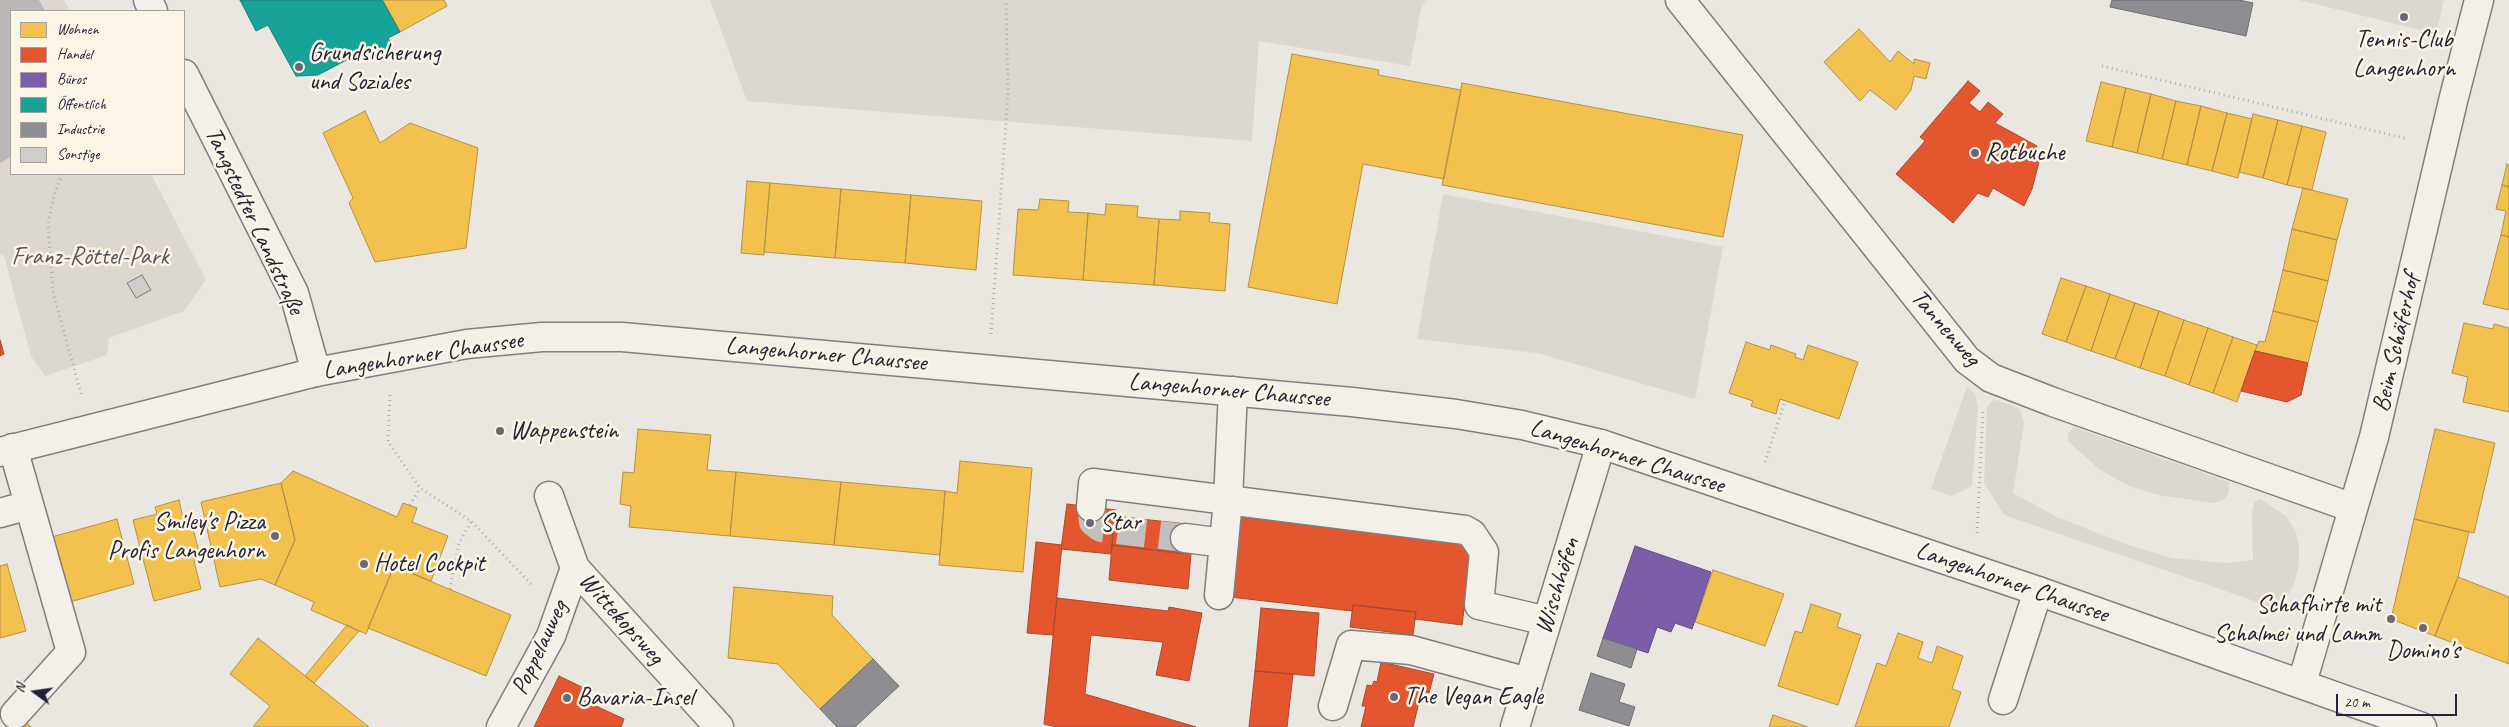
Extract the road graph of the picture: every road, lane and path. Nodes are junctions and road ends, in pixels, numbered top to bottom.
1 (1006, 0) edge
2 (1680, 0) edge
3 (2479, 0) edge
4 (2102, 66) dead end
5 (185, 76) edge
6 (2443, 147) junction
7 (62, 175) edge
8 (392, 357) junction
9 (989, 368) junction
10 (316, 372) junction
11 (1991, 378) junction
12 (1233, 391) junction
13 (1785, 401) dead end
14 (91, 427) junction
15 (1601, 444) junction
16 (7, 450) edge
17 (420, 488) junction
18 (549, 496) dead end
19 (1754, 496) junction
20 (1228, 500) junction
21 (29, 505) junction
22 (410, 505) dead end
23 (1091, 507) tunnel mouth
24 (2353, 508) junction
25 (0, 513) edge
26 (472, 522) junction
27 (1185, 538) tunnel mouth
28 (1224, 543) junction
29 (574, 568) junction
30 (1976, 570) junction
31 (535, 589) dead end
32 (450, 590) dead end
33 (2038, 591) junction
34 (1220, 595) dead end
35 (1547, 621) junction
36 (1528, 682) junction
37 (2302, 683) junction
38 (2003, 700) dead end
39 (1333, 706) dead end
40 (15, 714) dead end
41 (501, 727) edge
42 (719, 727) edge
43 (1514, 727) edge
44 (2422, 727) edge

1 - 9 path
2 - 11 street, Tannenweg
3 - 6 street, Beim Schäferhof
4 - 6 path
5 - 10 street, Tangstedter Landstraße
6 - 24 street, Beim Schäferhof
7 - 14 path
8 - 9 street, Langenhorner Chaussee
8 - 10 street, Langenhorner Chaussee
8 - 17 path
9 - 12 street, Langenhorner Chaussee
10 - 14 street, Langenhorner Chaussee
11 - 24 street, Tannenweg
11 - 30 path
12 - 15 street, Langenhorner Chaussee
12 - 20 street
13 - 19 path
14 - 16 street, Langenhorner Chaussee
15 - 19 street, Langenhorner Chaussee
15 - 35 street, Wischhöfen
16 - 21 street
17 - 22 path
17 - 26 path
18 - 29 street, Wittekopsweg
19 - 30 street, Langenhorner Chaussee
20 - 23 street
20 - 28 street
20 - 35 street
21 - 25 street
21 - 40 street
24 - 37 street, Beim Schäferhof
26 - 31 path
26 - 32 path
27 - 28 street
28 - 34 street
29 - 41 street, Poppelauweg
29 - 42 street, Wittekopsweg
30 - 33 street, Langenhorner Chaussee
33 - 37 street, Langenhorner Chaussee
33 - 38 street
35 - 36 street, Wischhöfen
36 - 39 street
36 - 43 street, Wischhöfen
37 - 44 street, Langenhorner Chaussee

